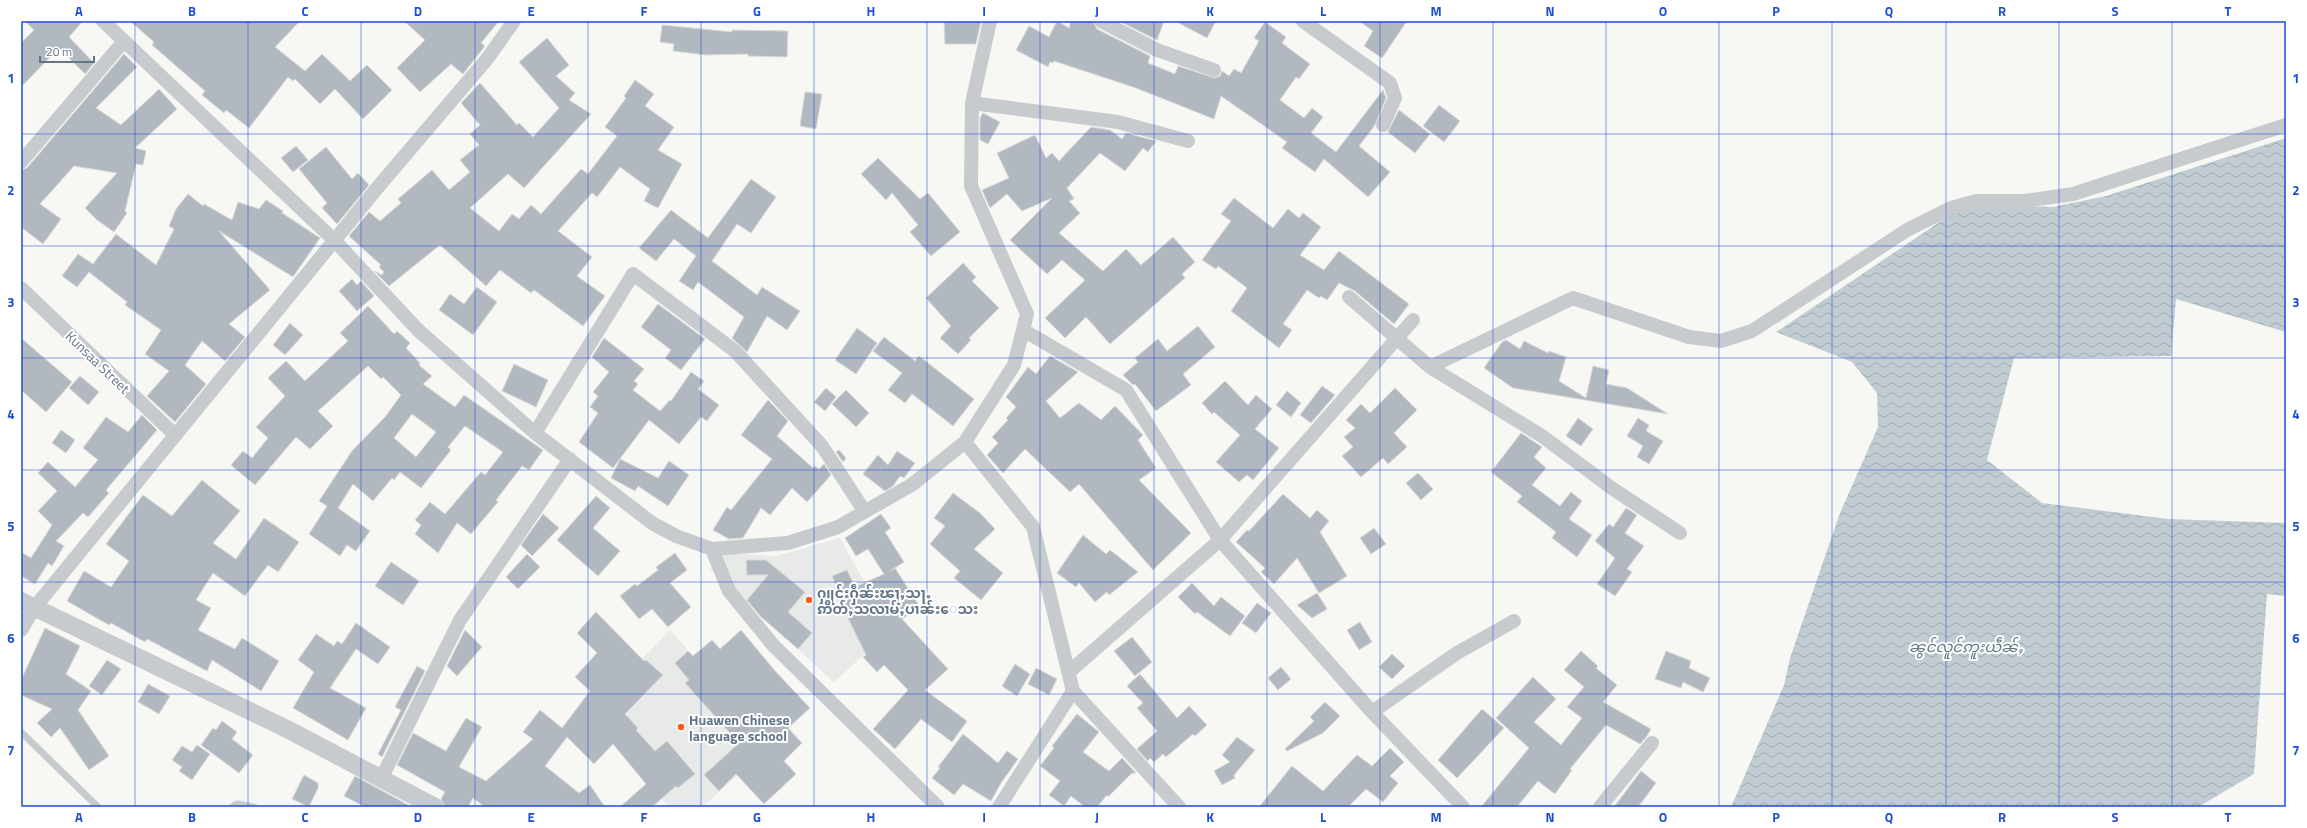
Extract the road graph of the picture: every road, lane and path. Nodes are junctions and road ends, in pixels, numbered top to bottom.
1 (103, 21) edge
2 (514, 21) edge
3 (990, 21) edge
4 (1101, 21) edge
5 (1303, 21) edge
6 (124, 41) junction
7 (1214, 70) dead end
8 (972, 103) junction
9 (1383, 125) dead end
10 (2286, 125) edge
11 (1188, 141) dead end
12 (21, 162) edge
13 (335, 241) junction
14 (21, 288) edge
15 (1349, 297) dead end
16 (1412, 320) dead end
17 (1023, 330) junction
18 (1397, 338) junction
19 (1430, 367) junction
20 (536, 433) junction
21 (175, 435) junction
22 (965, 442) junction
23 (570, 459) junction
24 (865, 512) junction
25 (1680, 533) dead end
26 (1220, 540) junction
27 (712, 549) junction
28 (28, 604) edge
29 (1514, 621) dead end
30 (21, 630) edge
31 (1069, 672) junction
32 (1073, 691) junction
33 (1372, 712) junction
34 (21, 732) edge
35 (1652, 743) dead end
36 (381, 779) junction
37 (98, 807) edge
38 (232, 807) edge
39 (254, 807) edge
40 (435, 807) edge
41 (938, 807) edge
42 (999, 807) edge
43 (1179, 807) edge
44 (1463, 807) edge
45 (1600, 807) edge

1 - 6 street
2 - 13 street
3 - 8 street
4 - 7 street
5 - 9 street
6 - 12 street
6 - 13 street
8 - 11 street
8 - 17 street
10 - 19 street
13 - 20 street
13 - 21 street
14 - 21 street, Kunsaa Street
15 - 18 street
16 - 18 street
17 - 22 street
17 - 26 street
18 - 19 street
18 - 26 street
19 - 25 street
20 - 23 street
20 - 24 street
21 - 28 street
22 - 24 street
22 - 31 street
23 - 27 street
23 - 36 street
24 - 27 street
26 - 31 street
26 - 33 street
27 - 41 street
28 - 30 street
28 - 36 street
29 - 33 street
31 - 32 street
32 - 42 street
32 - 43 street
33 - 44 street
34 - 37 lane
35 - 45 street
36 - 40 street
38 - 39 lane

